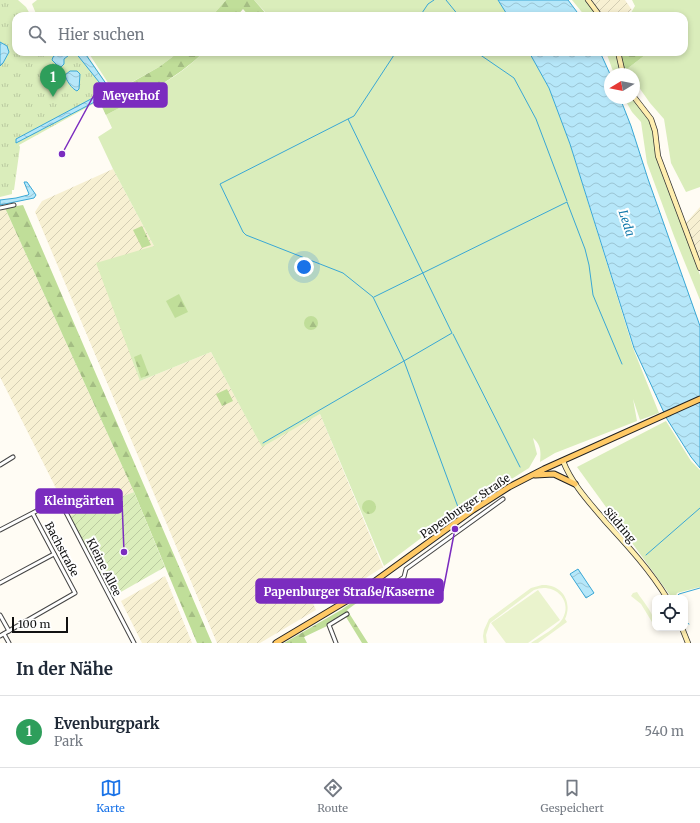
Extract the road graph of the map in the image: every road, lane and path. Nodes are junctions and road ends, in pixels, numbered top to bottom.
1 (588, 0) edge
2 (597, 12) edge
3 (619, 56) edge
4 (622, 68) edge
5 (640, 104) edge
6 (14, 205) dead end
7 (0, 208) edge
8 (700, 268) edge
9 (700, 399) edge
10 (13, 456) dead end
11 (563, 461) junction
12 (0, 465) edge
13 (530, 476) junction
14 (575, 484) junction
15 (59, 499) dead end
16 (503, 499) dead end
17 (48, 505) dead end
18 (33, 514) junction
19 (0, 530) edge
20 (54, 554) junction
21 (397, 582) dead end
22 (0, 584) edge
23 (665, 595) edge
24 (347, 614) dead end
25 (0, 615) edge
26 (9, 630) junction
27 (683, 631) edge
28 (2, 635) edge
29 (9, 643) edge
30 (134, 643) edge
31 (276, 643) edge
32 (336, 643) edge
33 (688, 643) edge

1 - 2 street
3 - 4 street
5 - 8 street
6 - 7 street
9 - 11 main road, Papenburger Straße
10 - 12 street
11 - 13 main road, Papenburger Straße
11 - 14 street, Südring
13 - 14 main road
13 - 31 main road, Papenburger Straße
14 - 23 street, Südring
15 - 30 street, Kleine Allee
16 - 21 street
17 - 18 street
18 - 19 street
18 - 20 street, Bachstraße
20 - 22 street
20 - 26 street, Bachstraße
24 - 32 street
25 - 26 street
26 - 28 street
27 - 33 street
28 - 29 street

